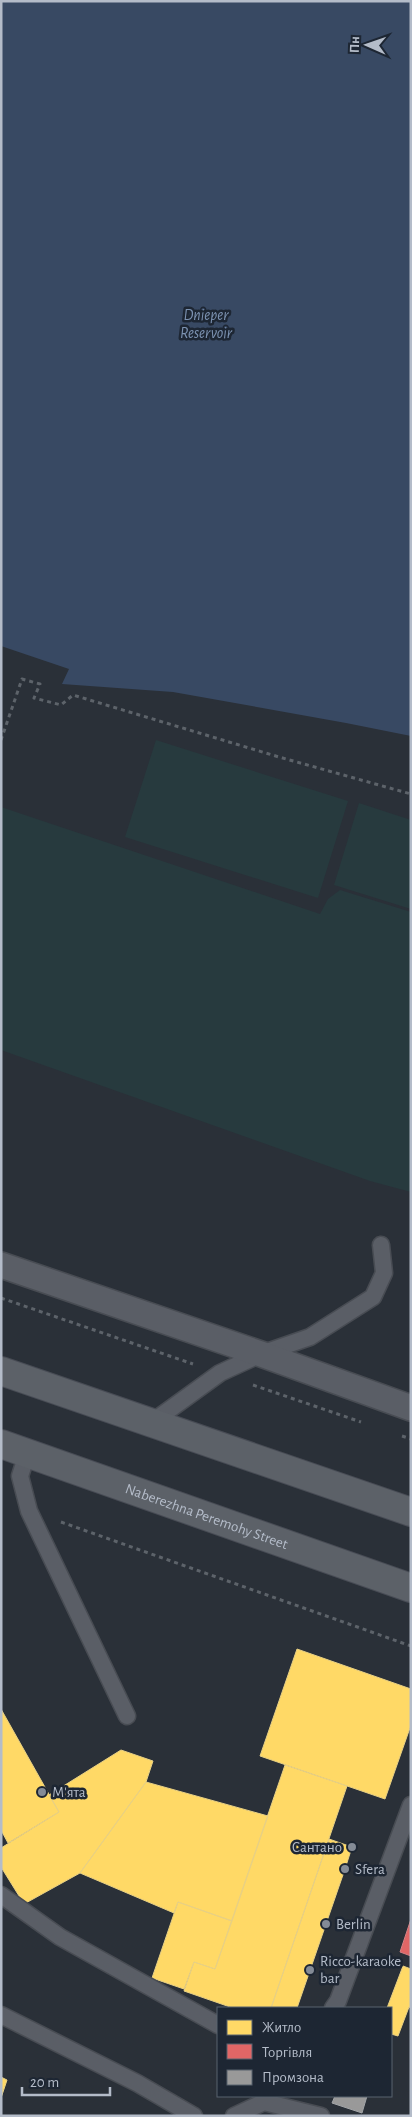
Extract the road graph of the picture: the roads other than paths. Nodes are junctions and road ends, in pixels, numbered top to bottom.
1 (381, 1245) dead end
2 (1, 1265) edge
3 (261, 1354) junction
4 (1, 1370) edge
5 (411, 1408) edge
6 (151, 1423) junction
7 (1, 1444) edge
8 (27, 1454) junction
9 (411, 1512) edge
10 (411, 1588) edge
11 (127, 1716) dead end
12 (411, 1805) edge
13 (3, 1895) edge
14 (334, 2007) edge
15 (1, 2015) edge
16 (217, 2024) edge
17 (266, 2099) edge
18 (194, 2116) edge
19 (234, 2116) edge
20 (321, 2116) edge

1 - 3 lane
2 - 3 street
3 - 5 street
3 - 6 lane
4 - 6 main road
6 - 9 main road
7 - 8 main road, Naberezhna Peremohy Street
8 - 10 main road, Naberezhna Peremohy Street
8 - 11 lane
12 - 14 lane
13 - 16 lane
15 - 18 lane
17 - 19 lane
17 - 20 lane

